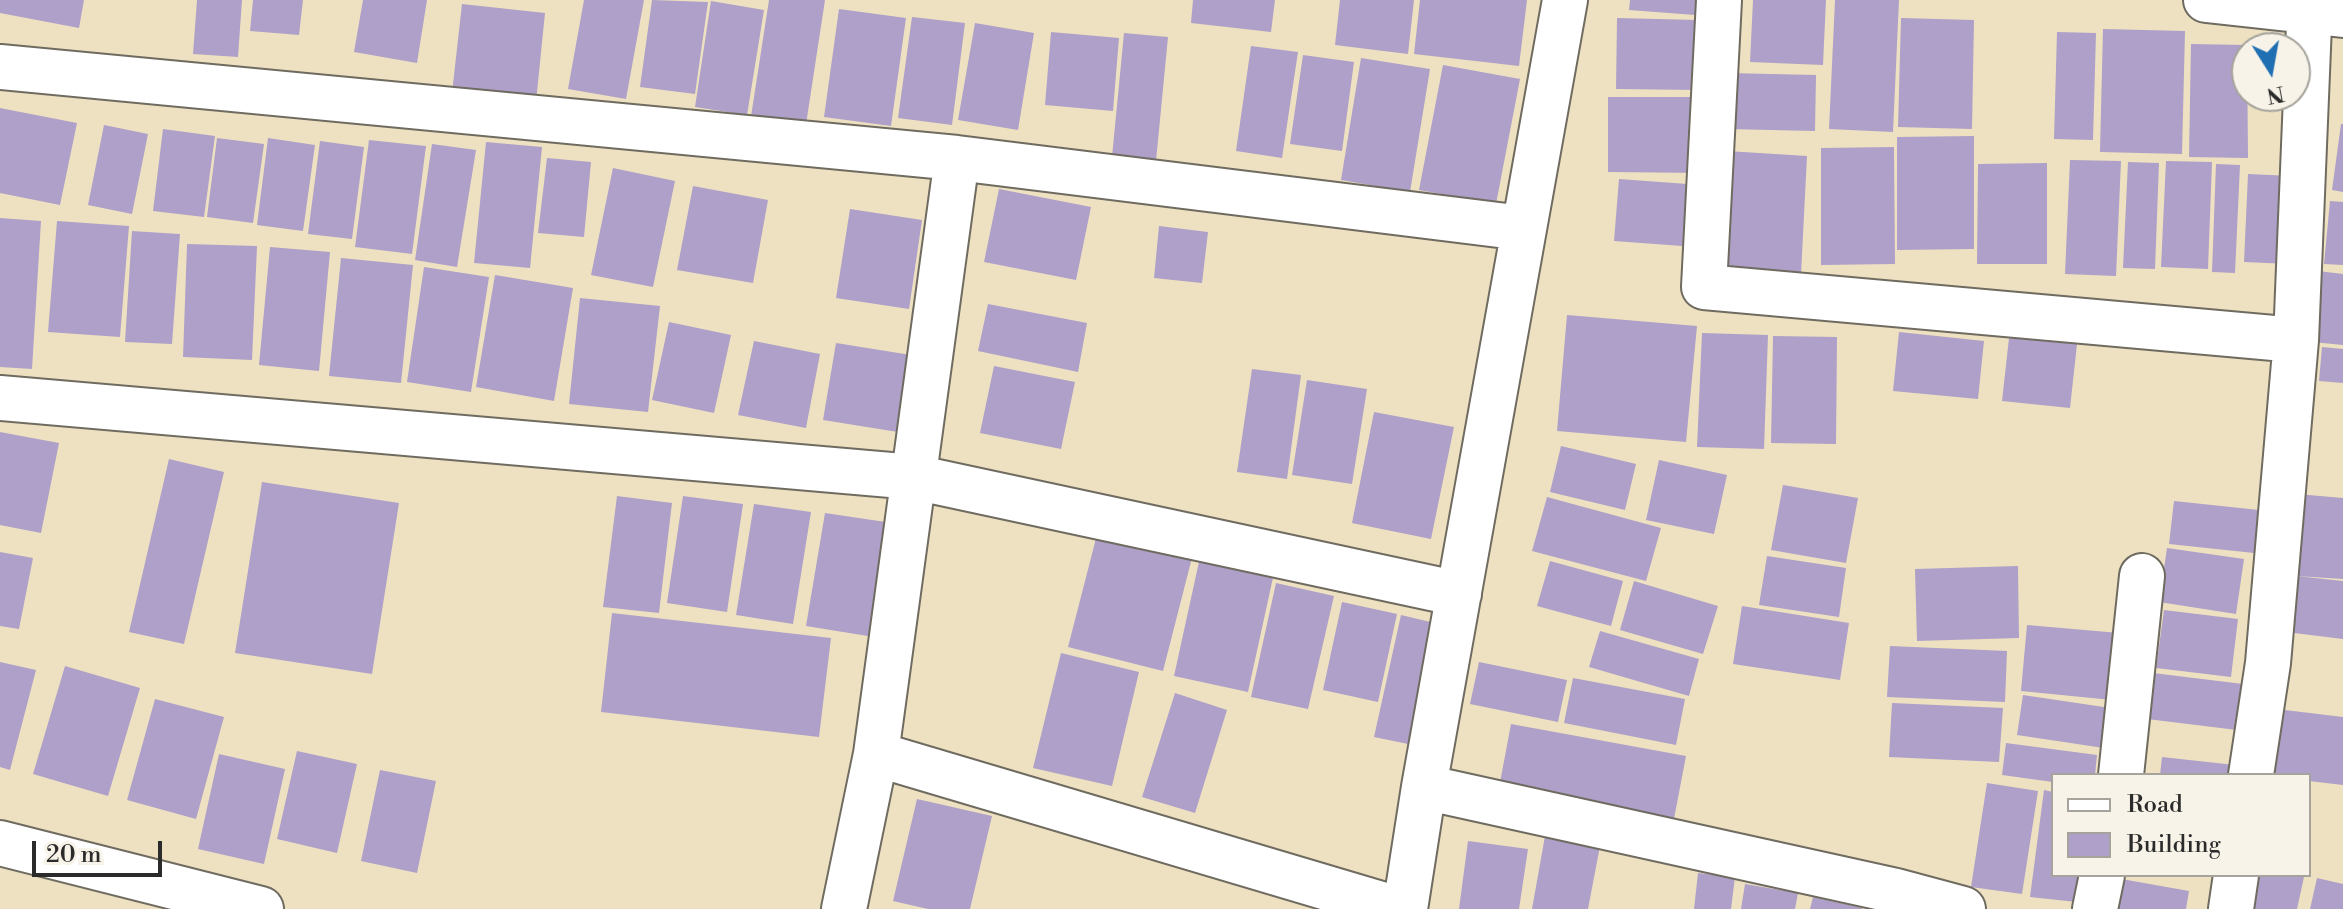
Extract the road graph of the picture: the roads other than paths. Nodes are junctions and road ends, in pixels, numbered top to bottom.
1 (1565, 0) edge
2 (1719, 0) edge
3 (2206, 0) edge
4 (2321, 9) edge
5 (0, 67) edge
6 (957, 158) junction
7 (1523, 228) junction
8 (2296, 340) junction
9 (0, 398) edge
10 (914, 477) junction
11 (2142, 576) dead end
12 (1459, 594) junction
13 (876, 754) junction
14 (2121, 773) edge
15 (2251, 773) edge
16 (1424, 787) junction
17 (0, 843) edge
18 (2102, 877) edge
19 (2236, 877) edge
20 (1894, 900) edge
21 (261, 909) edge
22 (844, 909) edge
23 (1398, 909) edge
24 (1405, 909) edge
25 (1963, 909) edge
26 (2095, 909) edge
27 (2231, 909) edge

1 - 7 street
2 - 8 street
3 - 4 street
4 - 8 street
5 - 6 street
6 - 7 street
6 - 10 street
7 - 12 street
8 - 15 street
9 - 10 street
10 - 12 street
10 - 13 street
11 - 14 street
12 - 16 street
13 - 22 street
13 - 23 street
16 - 20 street
16 - 24 street
17 - 21 street
18 - 26 street
19 - 27 street
20 - 25 street

